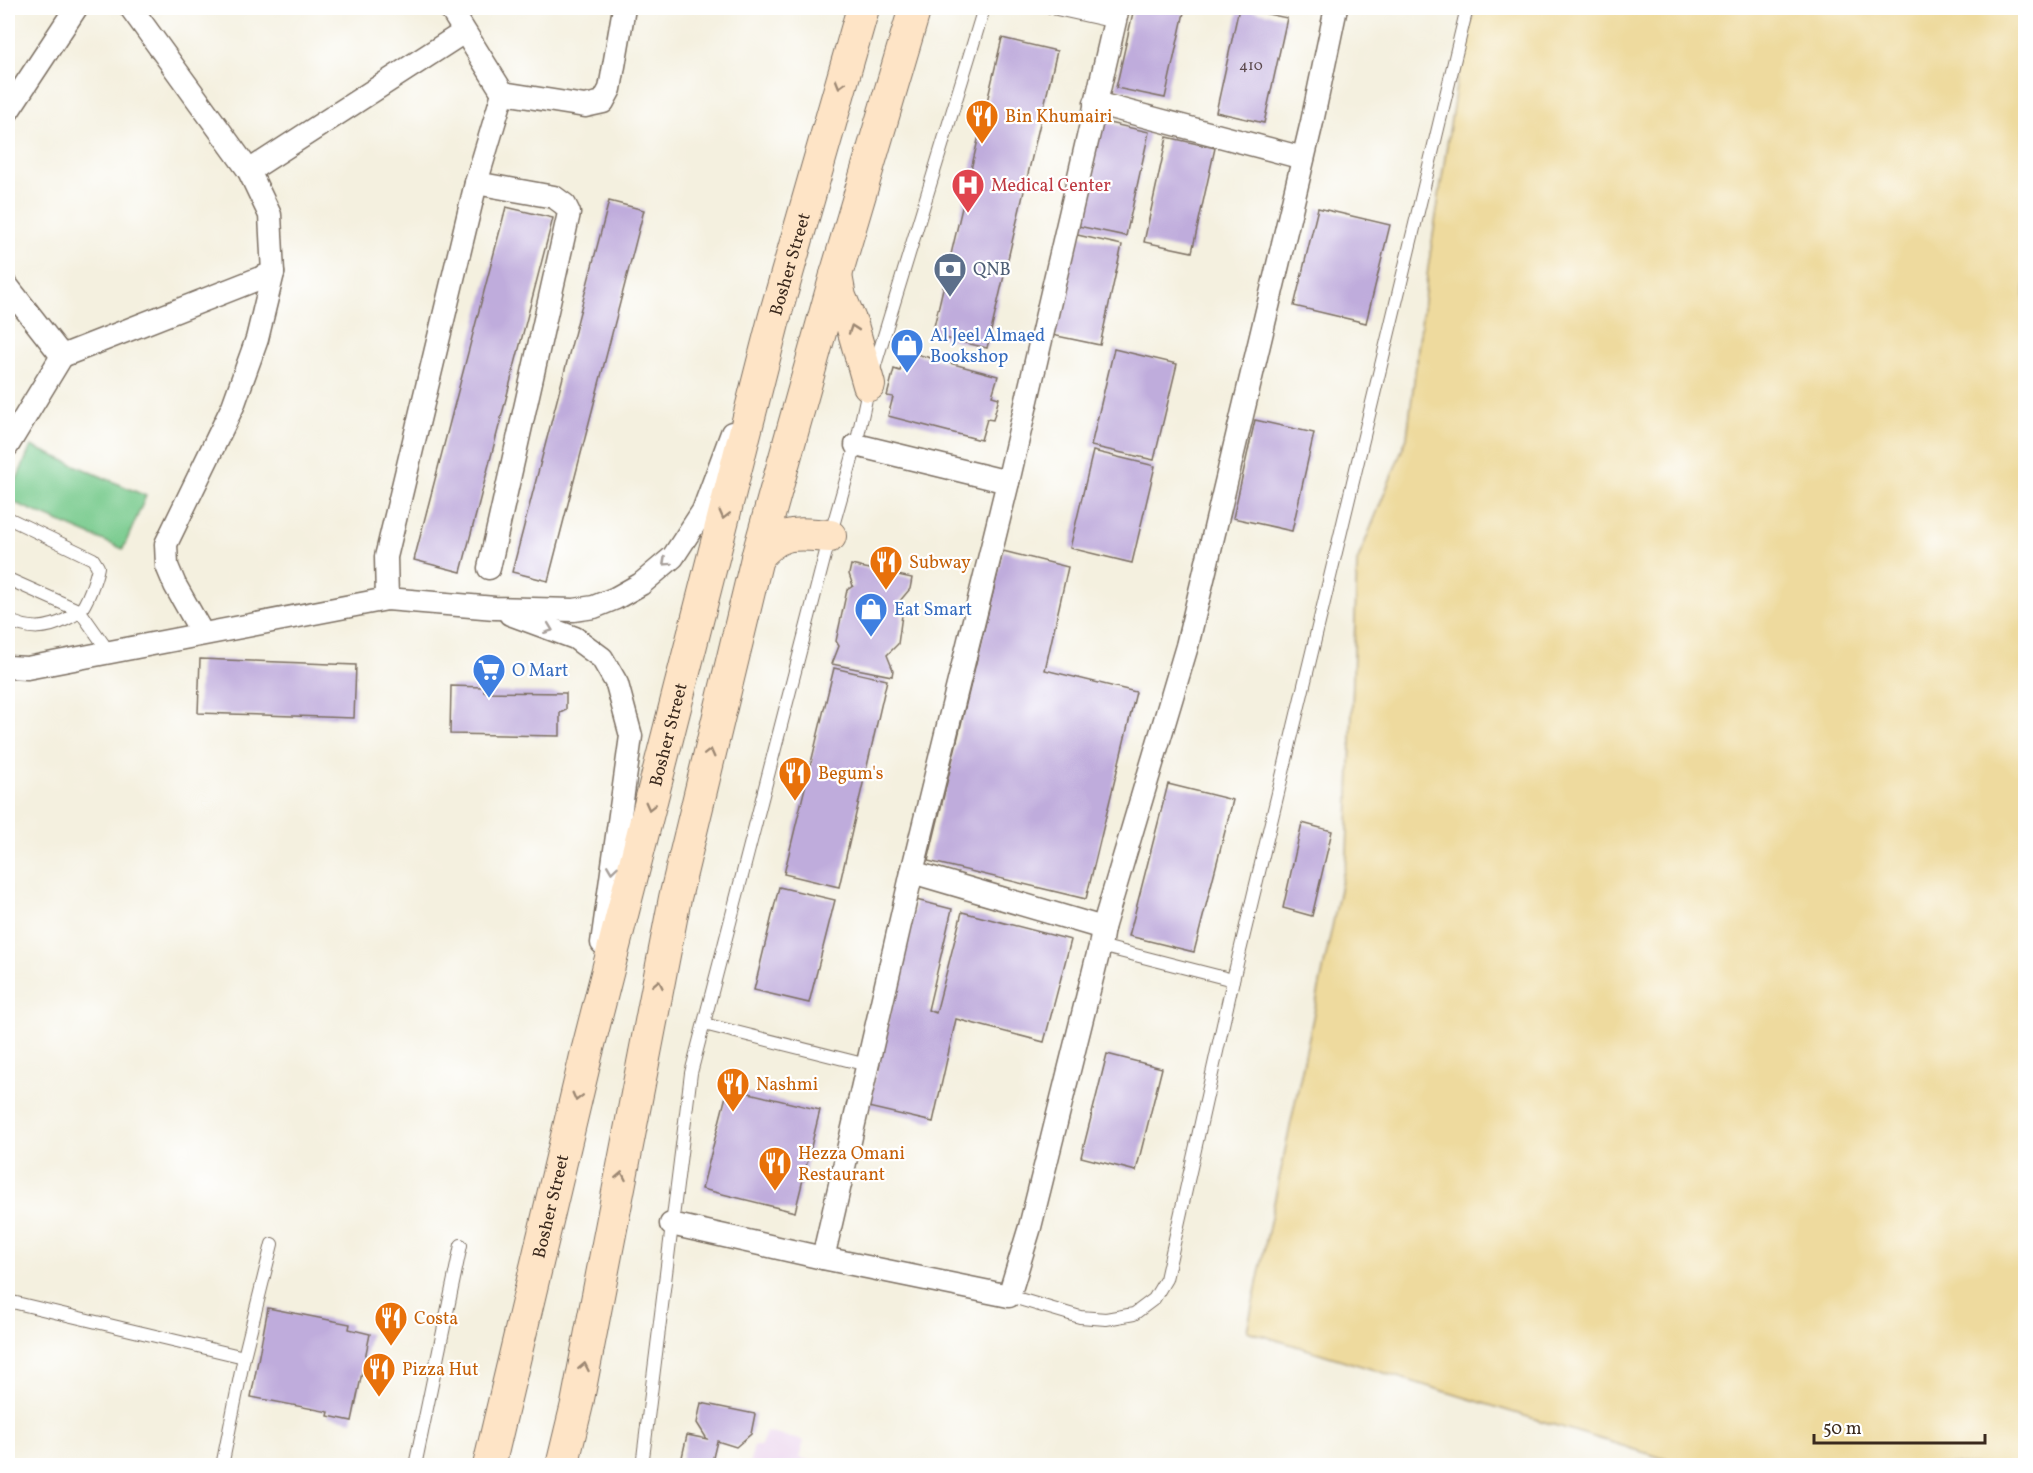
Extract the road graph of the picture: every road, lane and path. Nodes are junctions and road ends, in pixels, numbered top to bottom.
1 (76, 8) edge
2 (131, 8) edge
3 (450, 8) edge
4 (624, 8) edge
5 (861, 8) edge
6 (915, 8) edge
7 (984, 8) edge
8 (1052, 8) edge
9 (1336, 8) edge
10 (1467, 8) edge
11 (1116, 15) edge
12 (464, 32) junction
13 (502, 93) junction
14 (1095, 103) junction
15 (8, 111) edge
16 (1303, 158) junction
17 (249, 171) junction
18 (476, 183) junction
19 (273, 273) junction
20 (836, 275) junction
21 (8, 287) edge
22 (774, 319) junction
23 (62, 356) junction
24 (869, 385) junction
25 (8, 445) edge
26 (856, 445) junction
27 (1008, 482) junction
28 (8, 518) edge
29 (830, 536) junction
30 (757, 558) junction
31 (489, 568) dead end
32 (8, 579) edge
33 (387, 599) junction
34 (495, 608) junction
35 (80, 611) junction
36 (8, 620) edge
37 (202, 633) junction
38 (109, 652) junction
39 (8, 667) edge
40 (912, 872) junction
41 (1102, 937) junction
42 (1233, 980) junction
43 (704, 1024) junction
44 (586, 1056) junction
45 (867, 1065) junction
46 (672, 1224) junction
47 (272, 1244) dead end
48 (461, 1245) dead end
49 (823, 1258) junction
50 (1009, 1296) junction
51 (8, 1301) edge
52 (244, 1357) junction
53 (577, 1404) junction
54 (222, 1466) edge
55 (417, 1466) edge
56 (489, 1466) edge
57 (562, 1466) edge
58 (577, 1466) edge
59 (642, 1466) edge

1 - 15 street
2 - 17 street
3 - 12 street
4 - 13 street
5 -> 22 main road, Bosher Street
6 - 20 main road
7 - 24 lane
8 - 11 lane
9 - 16 street
10 - 42 lane
11 - 14 street
12 - 13 street
12 - 17 street
13 - 18 street
14 - 16 street
14 - 27 street
16 - 41 street
17 - 19 street
18 - 31 street
18 - 33 street
19 - 23 street
19 - 37 street
24 -> 20 main road
20 - 30 main road
21 - 23 street
22 -> 34 street
22 -> 44 main road, Bosher Street
23 - 25 street
24 - 26 lane
26 - 27 street
26 - 29 lane
27 - 40 street
28 - 35 lane
29 - 30 main road
29 - 43 lane
53 -> 30 main road
32 - 35 lane
33 - 34 street
33 - 37 street
34 -> 44 street
35 - 36 lane
35 - 38 lane
37 - 38 street
38 - 39 street
40 - 41 street
40 - 45 street
41 - 42 lane
41 - 50 street
42 - 50 lane
43 - 45 lane
43 - 46 lane
44 -> 56 main road, Bosher Street
45 - 49 street
46 - 49 street
46 - 59 lane
47 - 52 lane
48 - 55 lane
49 - 50 street
51 - 52 lane
52 - 54 lane
53 - 57 main road
53 - 58 main road

